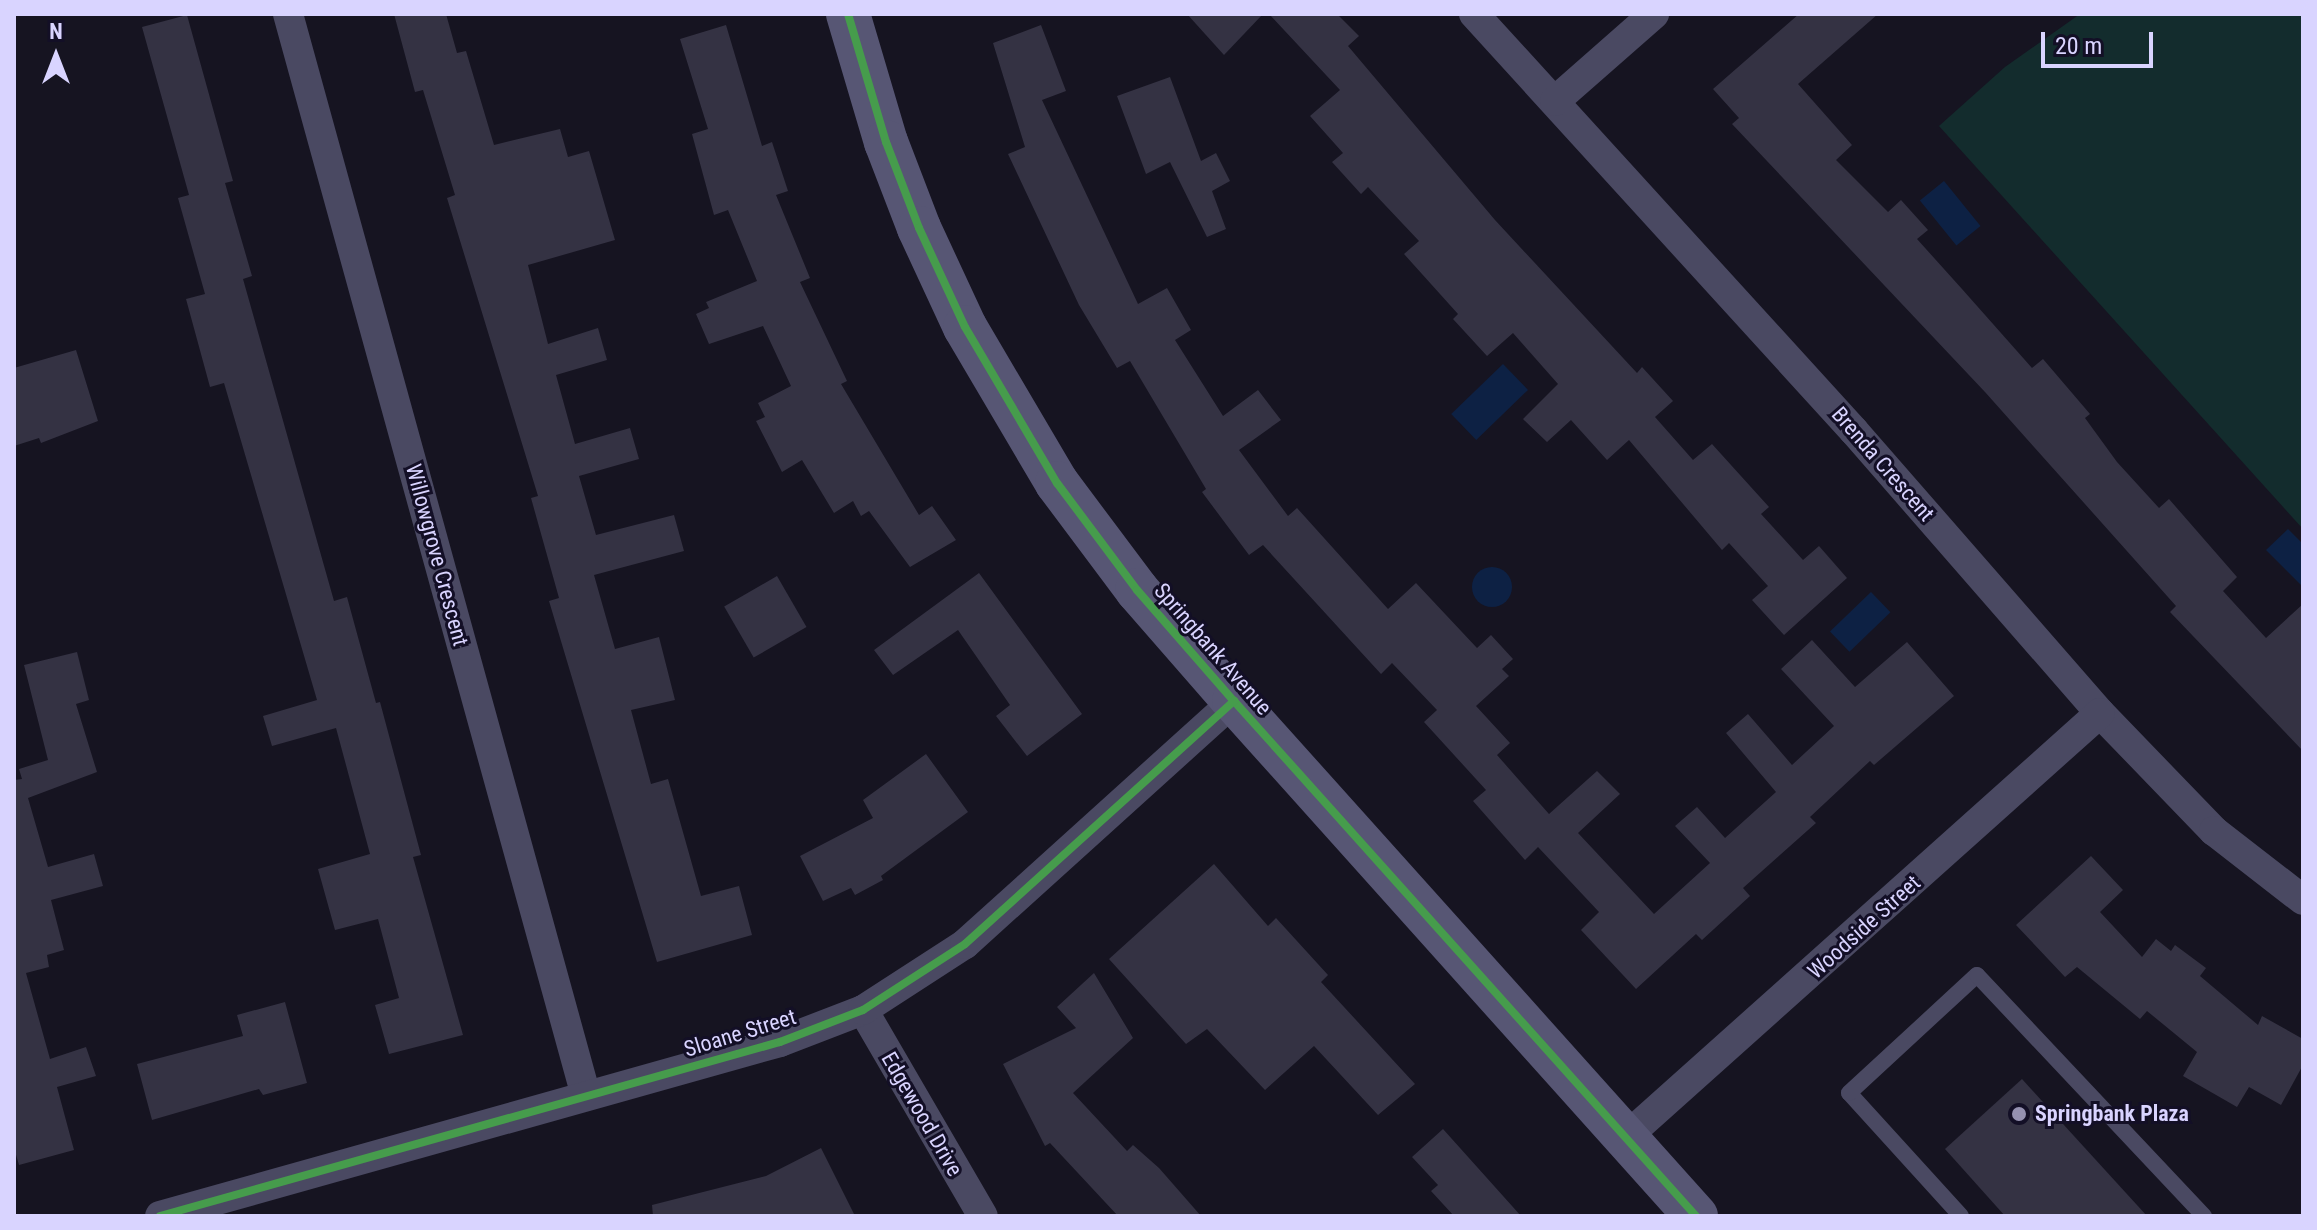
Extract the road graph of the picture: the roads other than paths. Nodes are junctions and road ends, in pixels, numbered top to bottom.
1 (288, 14) edge
2 (848, 14) edge
3 (1474, 14) edge
4 (1654, 14) edge
5 (1555, 101) junction
6 (1234, 701) junction
7 (2100, 713) junction
8 (2303, 900) edge
9 (863, 1010) junction
10 (586, 1096) junction
11 (1625, 1138) junction
12 (160, 1216) edge
13 (983, 1216) edge
14 (1696, 1216) edge
15 (1961, 1216) edge
16 (2204, 1216) edge

1 - 10 street, Willowgrove Crescent
2 - 6 main road, Springbank Avenue
3 - 5 street, Brenda Crescent
4 - 5 street
5 - 7 street, Brenda Crescent
6 - 9 street, Sloane Street
6 - 11 main road, Springbank Avenue
7 - 8 street, Brenda Crescent
7 - 11 street, Woodside Street
9 - 10 street, Sloane Street
9 - 13 street, Edgewood Drive
10 - 12 street, Sloane Street
11 - 14 main road, Springbank Avenue
15 - 16 lane

